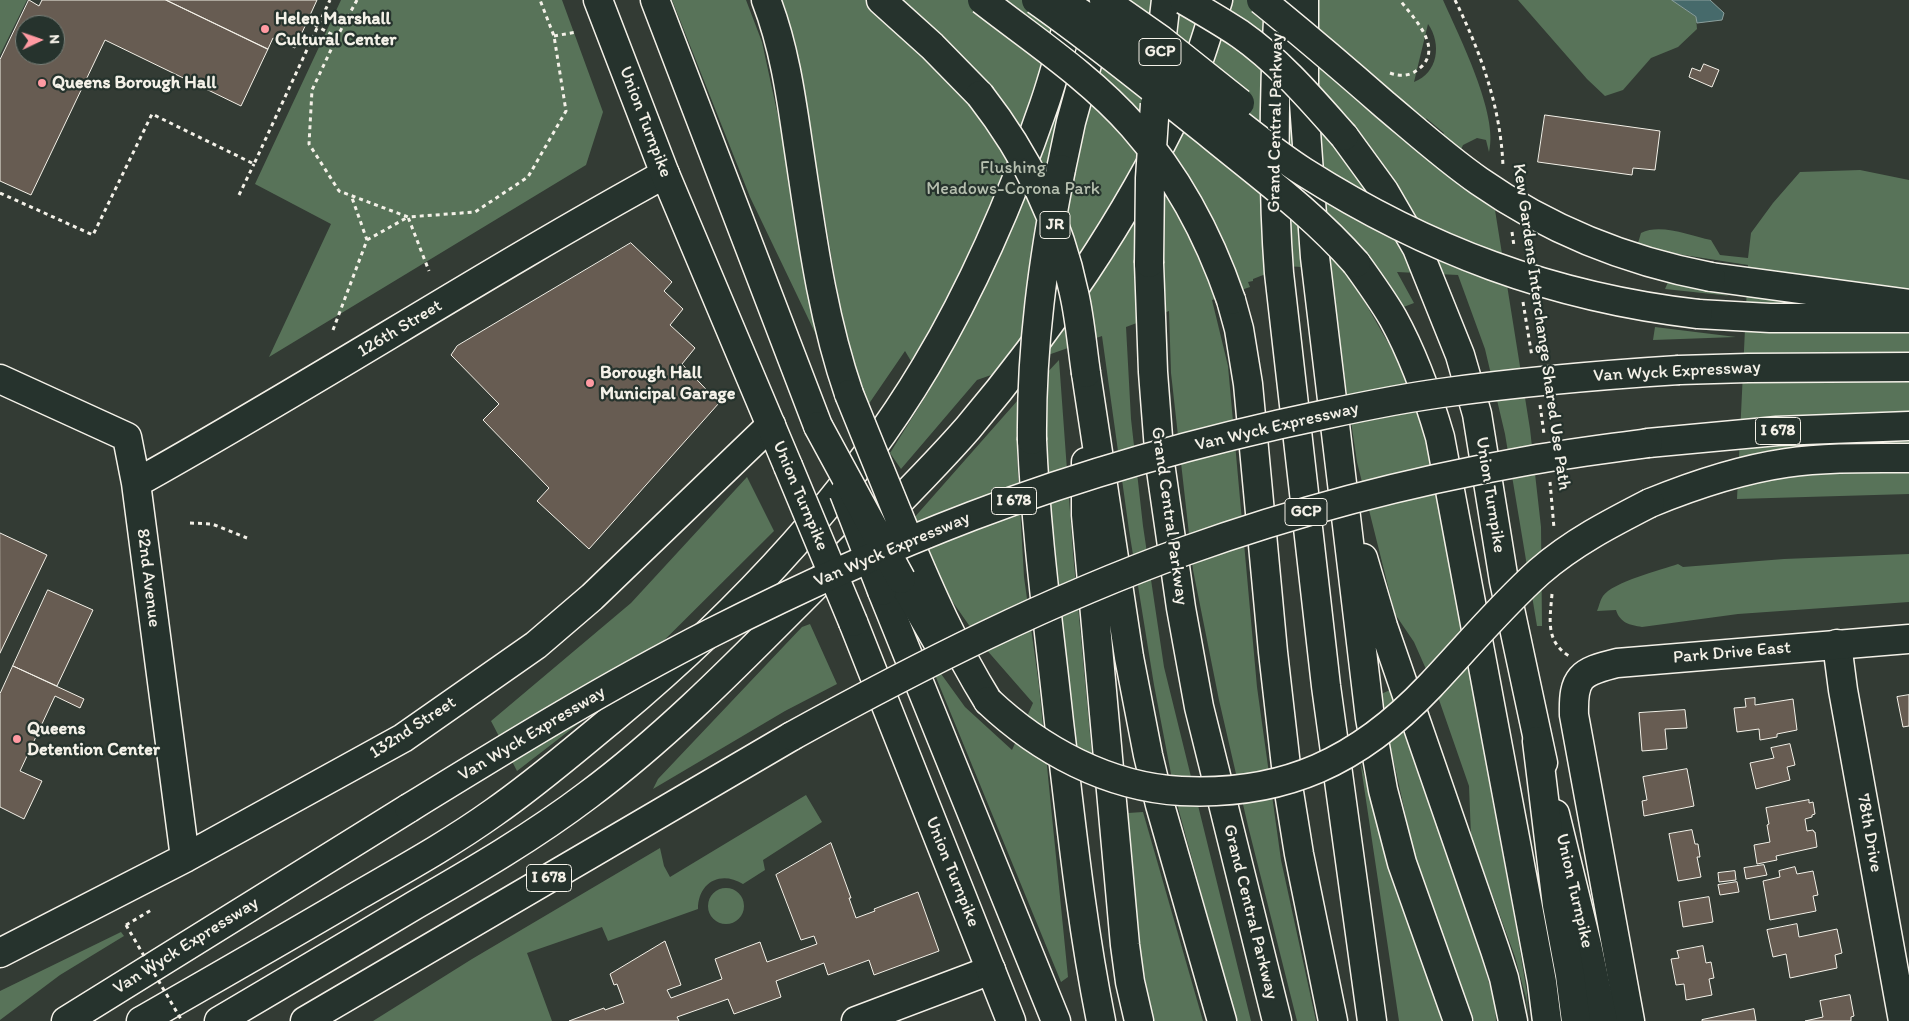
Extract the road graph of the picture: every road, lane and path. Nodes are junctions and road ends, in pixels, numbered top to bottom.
1 (330, 0) edge
2 (357, 0) edge
3 (540, 0) edge
4 (598, 0) edge
5 (638, 0) edge
6 (655, 0) edge
7 (766, 0) edge
8 (882, 0) edge
9 (982, 0) edge
10 (1036, 0) edge
11 (1060, 0) edge
12 (1075, 0) edge
13 (1105, 0) edge
14 (1166, 0) edge
15 (1184, 0) edge
16 (1202, 0) edge
17 (1218, 0) edge
18 (1261, 0) edge
19 (1278, 0) edge
20 (1304, 0) edge
21 (1400, 0) edge
22 (1455, 0) edge
23 (308, 20) dead end
24 (318, 27) junction
25 (577, 32) dead end
26 (1240, 35) junction
27 (554, 36) junction
28 (337, 37) junction
29 (1388, 73) dead end
30 (692, 100) junction
31 (254, 164) junction
32 (1503, 170) dead end
33 (665, 174) junction
34 (0, 193) edge
35 (239, 195) dead end
36 (351, 195) junction
37 (1363, 208) junction
38 (408, 217) junction
39 (1511, 226) dead end
40 (367, 240) junction
41 (1516, 255) dead end
42 (429, 271) dead end
43 (1522, 293) dead end
44 (1909, 304) edge
45 (1909, 318) edge
46 (333, 330) dead end
47 (1532, 360) dead end
48 (1909, 367) edge
49 (1086, 372) junction
50 (0, 379) edge
51 (1539, 399) dead end
52 (771, 425) junction
53 (1909, 426) edge
54 (1544, 437) dead end
55 (1338, 457) junction
56 (1909, 458) edge
57 (1550, 474) dead end
58 (136, 483) junction
59 (190, 524) dead end
60 (1554, 531) dead end
61 (247, 538) dead end
62 (1552, 584) dead end
63 (892, 585) junction
64 (1909, 639) edge
65 (1836, 644) junction
66 (1572, 658) dead end
67 (1573, 698) joint
68 (988, 701) junction
69 (1537, 741) junction
70 (185, 858) junction
71 (153, 909) dead end
72 (0, 953) edge
73 (991, 970) junction
74 (1101, 1018) edge
75 (66, 1021) edge
76 (141, 1021) edge
77 (182, 1021) edge
78 (220, 1021) edge
79 (305, 1021) edge
80 (856, 1021) edge
81 (1011, 1021) edge
82 (1056, 1021) edge
83 (1138, 1021) edge
84 (1222, 1021) edge
85 (1277, 1021) edge
86 (1333, 1021) edge
87 (1372, 1021) edge
88 (1458, 1021) edge
89 (1513, 1021) edge
90 (1547, 1021) edge
91 (1576, 1021) edge
92 (1603, 1021) edge
93 (1630, 1021) edge
94 (1903, 1021) edge

1 - 24 path
2 - 28 path
3 - 27 path
4 - 33 main road, Union Turnpike
5 - 30 main road
6 - 30 main road
7 - 68 main road, bridge
8 - 49 main road, JR, bridge
9 - 86 main road, bridge
10 - 90 main road, bridge
11 - 37 main road, bridge
12 - 76 main road
13 - 37 main road, bridge
13 - 74 main road, bridge
14 - 85 main road, Grand Central Parkway / GCP, bridge
15 - 26 main road, Union Turnpike, bridge
16 - 26 main road, Union Turnpike, bridge
17 - 78 main road
18 - 44 main road, bridge
19 - 87 main road, Grand Central Parkway / GCP
20 - 55 main road
21 - 29 path
22 - 32 path, Kew Gardens Interchange Shared Use Path
23 - 24 path
24 - 28 path
24 - 31 path
25 - 27 path
26 - 69 main road, Union Turnpike, bridge
27 - 38 path
28 - 36 path
30 - 63 main road, bridge
31 - 34 path
31 - 35 path
33 - 52 main road, Union Turnpike
33 - 58 main road, 126th Street
36 - 38 path
36 - 40 path
37 - 45 main road, bridge
38 - 40 path
38 - 42 path
39 - 41 path, Kew Gardens Interchange Shared Use Path
40 - 46 path
43 - 47 path, Kew Gardens Interchange Shared Use Path
48 - 75 main road, Van Wyck Expressway / I 678, bridge
49 - 83 main road
49 - 84 main road
50 - 58 main road, 82nd Avenue
51 - 54 path, Kew Gardens Interchange Shared Use Path
52 - 70 main road, 132nd Street
52 - 73 main road, Union Turnpike, bridge
53 - 79 main road, I 678, bridge
55 - 88 main road
55 - 89 main road
56 - 68 main road, bridge
57 - 60 path, Kew Gardens Interchange Shared Use Path
58 - 70 main road, 82nd Avenue
59 - 61 path
62 - 66 path
63 - 68 main road
63 - 82 main road
64 - 65 main road, Park Drive East
65 - 67 main road, Park Drive East
65 - 94 main road, 78th Drive
67 - 93 main road, Union Turnpike
69 - 91 main road
69 - 92 main road, Union Turnpike
70 - 72 main road, 132nd Street
71 - 77 path, bridge
73 - 80 main road
73 - 81 main road, Union Turnpike

